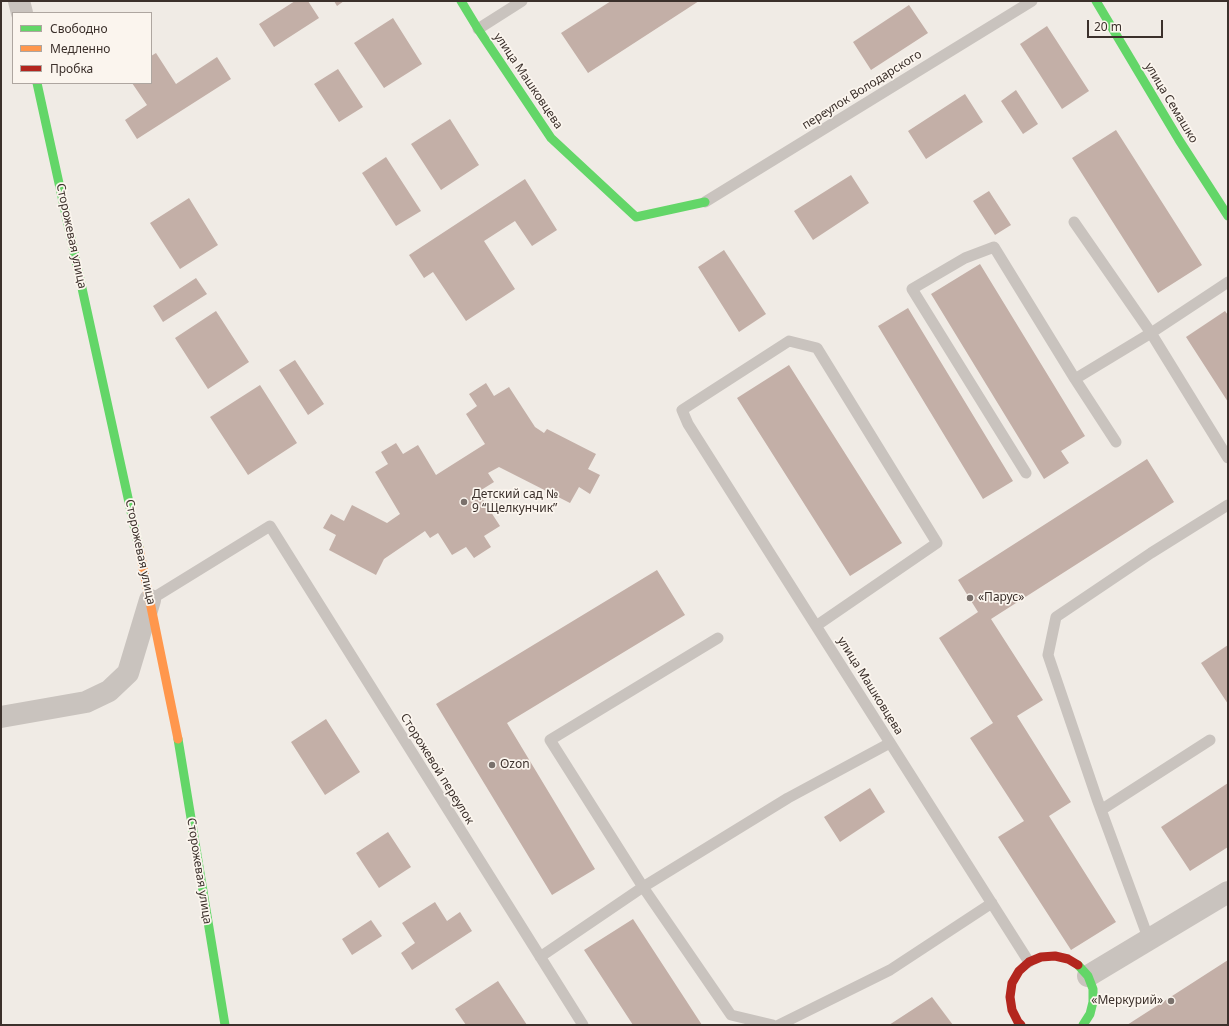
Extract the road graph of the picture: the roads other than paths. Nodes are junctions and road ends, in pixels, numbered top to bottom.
1 (19, 1) edge
2 (461, 1) edge
3 (522, 1) edge
4 (1032, 1) edge
5 (1096, 1) edge
6 (22, 12) edge
7 (478, 29) junction
8 (37, 84) edge
9 (705, 202) joint
10 (1228, 216) edge
11 (1074, 222) dead end
12 (1228, 282) edge
13 (1151, 334) junction
14 (1075, 379) junction
15 (1116, 442) dead end
16 (1228, 458) edge
17 (1026, 473) dead end
18 (1228, 505) edge
19 (150, 600) junction
20 (816, 626) junction
21 (718, 638) dead end
22 (1, 717) edge
23 (1210, 740) dead end
24 (890, 743) junction
25 (1101, 810) junction
26 (643, 887) junction
27 (1228, 892) edge
28 (992, 903) junction
29 (1149, 940) junction
30 (540, 957) junction
31 (1029, 962) junction
32 (1088, 976) junction
33 (1017, 1024) edge
34 (225, 1025) edge
35 (583, 1025) edge
36 (773, 1025) edge
37 (779, 1025) edge
38 (1083, 1025) edge

1 - 6 street
2 - 7 street, улица Машковцева
3 - 7 lane
4 - 9 lane, переулок Володарского
5 - 10 street, улица Семашко
7 - 9 street, улица Машковцева
8 - 19 street, Сторожевая улица
11 - 13 lane
12 - 13 lane
13 - 14 lane
13 - 16 lane
14 - 15 lane
14 - 17 lane
18 - 25 lane
19 - 22 street
19 - 30 lane, Сторожевой переулок
19 - 34 street, Сторожевая улица
20 - 20 lane, улица Машковцева
20 - 24 lane, улица Машковцева
21 - 26 lane
23 - 25 lane
24 - 26 lane
24 - 28 lane, улица Машковцева
25 - 29 lane
26 - 30 lane
26 - 36 lane
27 - 29 street
28 - 31 lane, улица Машковцева
28 - 37 lane
29 - 32 street
30 - 35 lane, Сторожевой переулок
31 - 32 street
31 - 33 street
32 - 38 street

